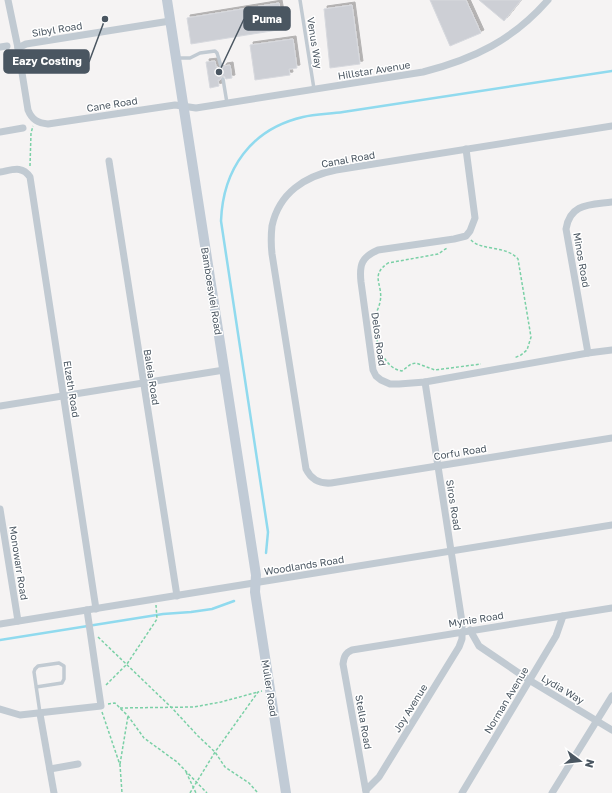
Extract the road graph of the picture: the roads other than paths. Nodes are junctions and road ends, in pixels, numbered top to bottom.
1 (8, 0) edge
2 (167, 0) edge
3 (300, 0) edge
4 (548, 0) edge
5 (170, 21) junction
6 (18, 48) junction
7 (176, 59) junction
8 (221, 66) dead end
9 (223, 79) dead end
10 (314, 90) junction
11 (227, 103) junction
12 (183, 107) junction
13 (612, 126) edge
14 (23, 128) dead end
15 (0, 132) edge
16 (466, 149) junction
17 (109, 162) dead end
18 (0, 172) edge
19 (612, 202) edge
20 (612, 350) edge
21 (588, 353) junction
22 (224, 370) junction
23 (425, 382) junction
24 (143, 383) junction
25 (63, 396) junction
26 (0, 406) edge
27 (612, 438) edge
28 (437, 466) junction
29 (312, 478) joint
30 (0, 509) edge
31 (612, 525) edge
32 (451, 551) junction
33 (256, 582) junction
34 (177, 596) junction
35 (612, 608) edge
36 (96, 609) junction
37 (87, 610) junction
38 (563, 616) junction
39 (18, 621) junction
40 (0, 624) edge
41 (470, 630) junction
42 (462, 631) junction
43 (345, 655) joint
44 (529, 680) junction
45 (36, 688) junction
46 (612, 696) edge
47 (0, 710) edge
48 (40, 714) junction
49 (596, 721) junction
50 (612, 730) edge
51 (78, 764) dead end
52 (50, 769) junction
53 (366, 792) edge
54 (54, 793) edge
55 (286, 793) edge
56 (462, 793) edge
57 (552, 793) edge

1 - 6 street
2 - 5 street, Bamboesvlei Road
3 - 10 lane, Venus Way
4 - 10 street, Hillstar Avenue
5 - 6 street, Sibyl Road
5 - 7 street, Bamboesvlei Road
6 - 12 street, Cane Road
7 - 8 lane
7 - 12 street, Bamboesvlei Road
9 - 11 lane
10 - 11 street, Hillstar Avenue
11 - 12 street, Hillstar Avenue
12 - 22 street, Bamboesvlei Road
13 - 16 street, Canal Road
14 - 15 street
16 - 23 street, Delos Road
16 - 29 street, Canal Road
17 - 24 street, Baleia Road
18 - 25 street, Elzeth Road
19 - 21 street, Minos Road
20 - 21 street, Delos Road
21 - 23 street, Delos Road
22 - 24 street
22 - 33 street, Bamboesvlei Road
23 - 28 street, Siros Road
24 - 25 street
24 - 34 street, Baleia Road
25 - 26 street
25 - 36 street, Elzeth Road
27 - 28 street, Corfu Road
28 - 29 street, Corfu Road
28 - 32 street, Siros Road
30 - 39 street, Monowarr Road
31 - 32 street, Woodlands Road
32 - 33 street, Woodlands Road
32 - 42 street, Siros Road
33 - 34 street, Woodlands Road
33 - 55 street, Muller Road
34 - 36 street, Woodlands Road
35 - 38 street, Mynie Road
36 - 37 street, Woodlands Road
37 - 39 street, Woodlands Road
37 - 48 street
38 - 41 street, Mynie Road
38 - 44 street, Norman Avenue
39 - 40 street, Woodlands Road
41 - 42 street, Mynie Road
41 - 44 street, Lydia Way
42 - 43 street, Mynie Road
42 - 53 street, Joy Avenue
43 - 53 street, Stella Road
44 - 49 street, Lydia Way
44 - 56 street, Norman Avenue
45 - 45 lane
45 - 48 lane
46 - 49 street
47 - 48 street
48 - 52 street
49 - 50 street, Lydia Way
49 - 57 street
51 - 52 street
52 - 54 street

